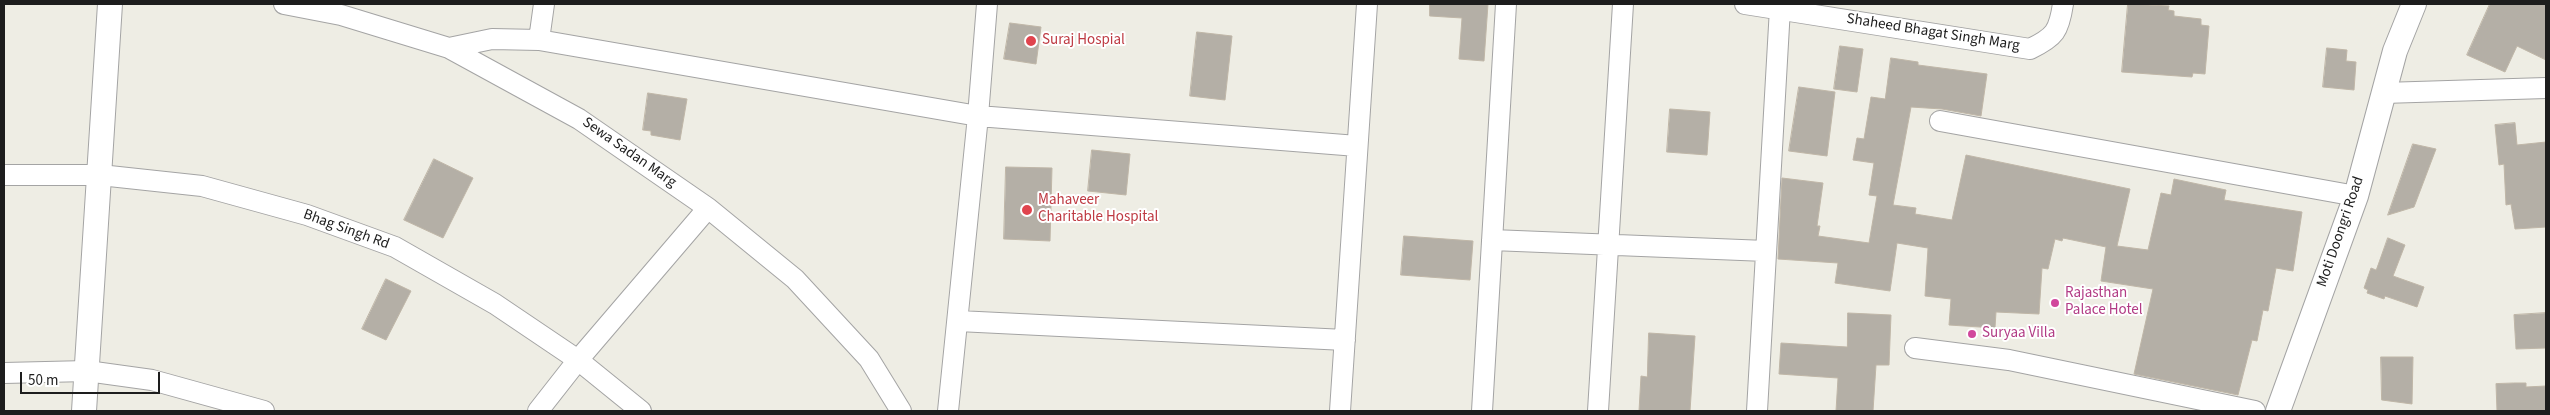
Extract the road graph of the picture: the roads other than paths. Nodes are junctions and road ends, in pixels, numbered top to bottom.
1 (110, 4) edge
2 (284, 4) edge
3 (544, 4) edge
4 (987, 4) edge
5 (1367, 4) edge
6 (1506, 4) edge
7 (1623, 4) edge
8 (1745, 4) edge
9 (2063, 4) edge
10 (2399, 4) edge
11 (2414, 4) edge
12 (1780, 8) junction
13 (539, 40) junction
14 (449, 48) junction
15 (2395, 50) junction
16 (2546, 88) edge
17 (2382, 93) junction
18 (978, 116) junction
19 (1940, 121) dead end
20 (1357, 146) junction
21 (4, 175) edge
22 (100, 175) junction
23 (2356, 196) junction
24 (708, 208) junction
25 (1492, 240) junction
26 (1608, 245) junction
27 (1766, 251) junction
28 (958, 321) junction
29 (1345, 340) junction
30 (1915, 348) dead end
31 (578, 360) junction
32 (87, 371) junction
33 (4, 373) edge
34 (84, 411) edge
35 (264, 411) edge
36 (538, 411) edge
37 (641, 411) edge
38 (901, 411) edge
39 (948, 411) edge
40 (1340, 411) edge
41 (1482, 411) edge
42 (1598, 411) edge
43 (1757, 411) edge
44 (2255, 411) edge
45 (2278, 411) edge

1 - 22 street
2 - 14 street, Sewa Sadan Marg
3 - 13 street
4 - 18 street
5 - 20 street
6 - 25 street
7 - 26 street
8 - 12 street, Shaheed Bhagat Singh Marg
9 - 12 street, Shaheed Bhagat Singh Marg
10 - 15 street, Moti Doongri Road
11 - 15 street, Moti Doongri Road
12 - 27 street
13 - 14 street
13 - 18 street
14 - 24 street, Sewa Sadan Marg
15 - 17 street, Moti Doongri Road
16 - 17 street
17 - 23 street, Moti Doongri Road
18 - 20 street
18 - 28 street
19 - 23 street
20 - 29 street
21 - 22 street, Bhag Singh Rd
22 - 31 street, Bhag Singh Rd
22 - 32 street
23 - 45 street, Moti Doongri Road
24 - 31 street
24 - 38 street, Sewa Sadan Marg
25 - 26 street
25 - 41 street
26 - 27 street
26 - 42 street
27 - 43 street
28 - 29 street
28 - 39 street
29 - 40 street
30 - 44 street
31 - 36 street
31 - 37 street, Bhag Singh Rd
32 - 33 street
32 - 34 street
32 - 35 street

